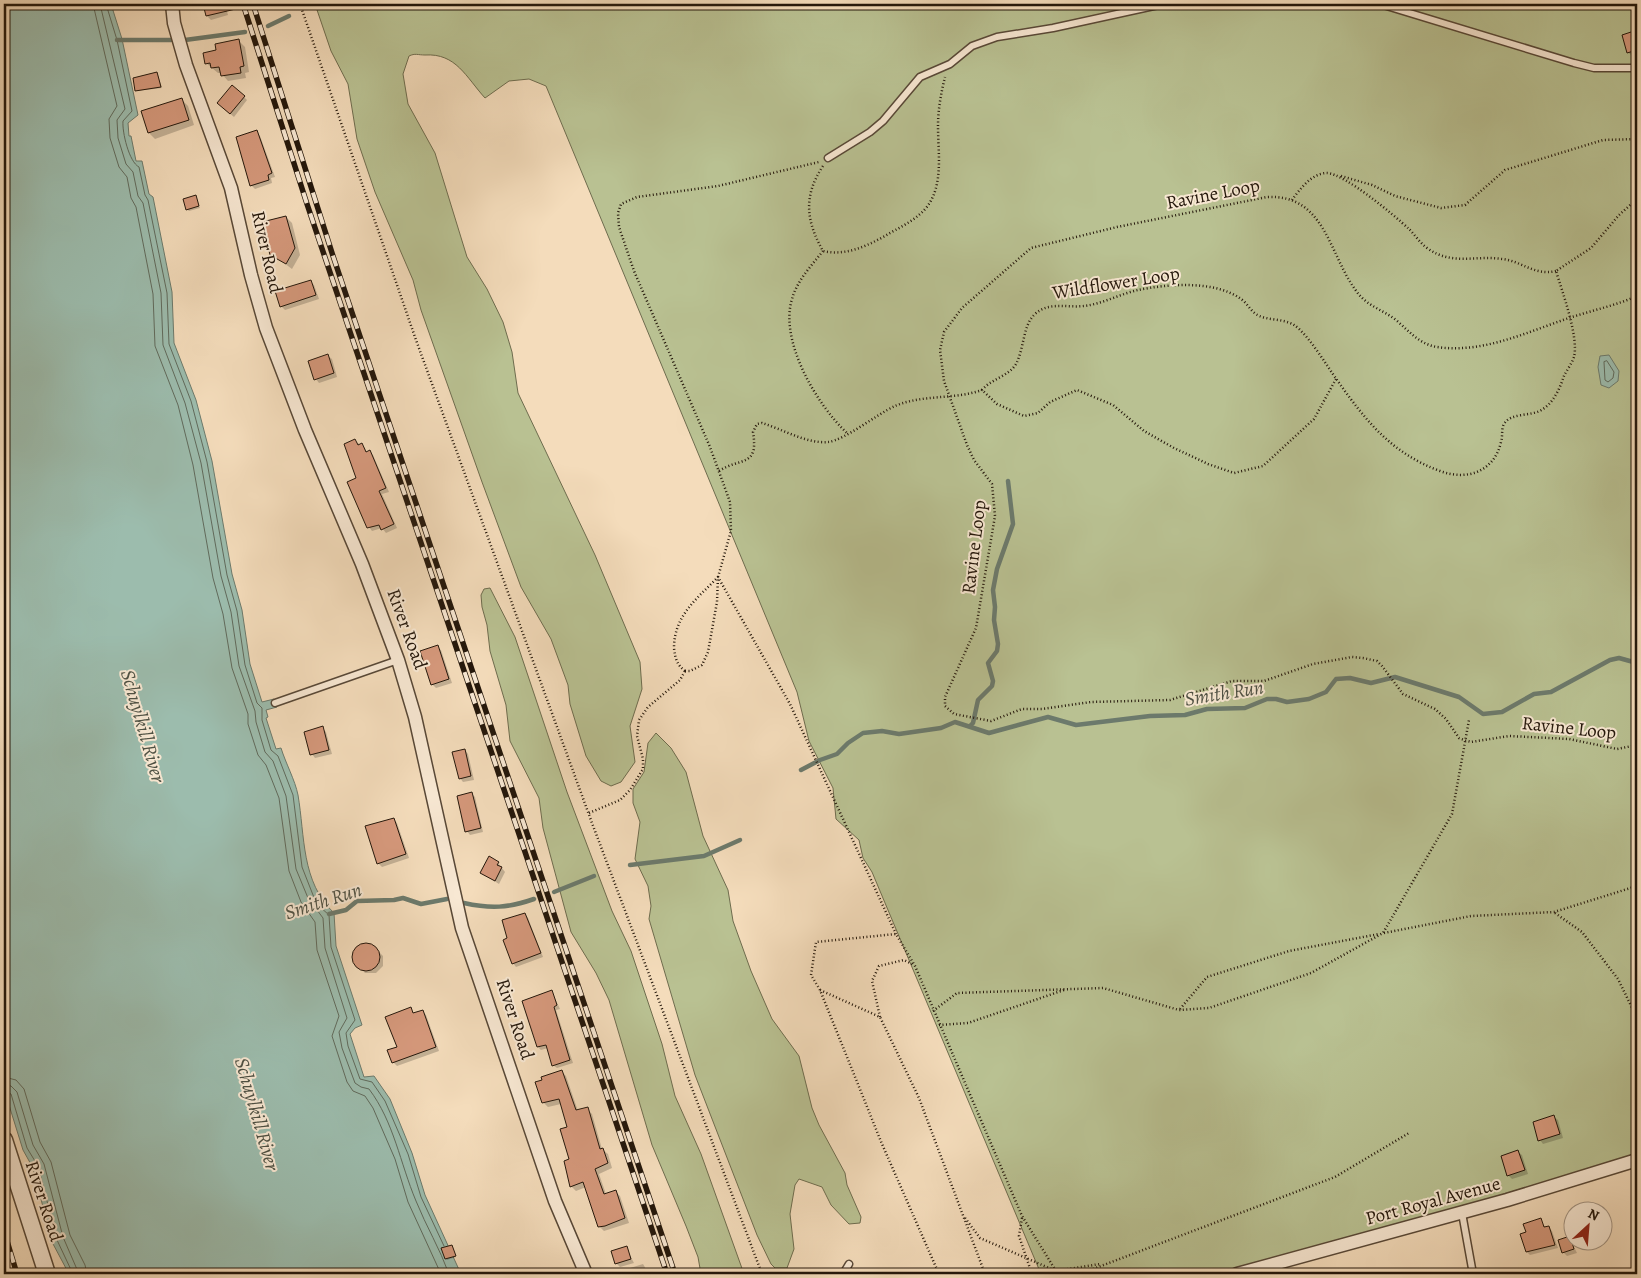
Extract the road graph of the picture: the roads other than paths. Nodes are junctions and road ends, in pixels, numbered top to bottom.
1 (172, 4) edge
2 (1163, 4) edge
3 (1380, 4) edge
4 (1637, 68) edge
5 (828, 158) road end
6 (398, 660) junction
7 (275, 703) dead end
8 (4, 1140) edge
9 (1637, 1160) edge
10 (1462, 1213) junction
11 (849, 1264) dead end
12 (47, 1274) edge
13 (586, 1274) edge
14 (843, 1274) edge
15 (1238, 1274) edge
16 (1473, 1274) edge

1 - 6 street, River Road
2 - 5 lane
3 - 4 lane
6 - 7 lane
6 - 13 street, River Road
8 - 12 street, River Road
9 - 10 street, Port Royal Avenue
10 - 15 street, Port Royal Avenue
10 - 16 lane
11 - 14 lane

